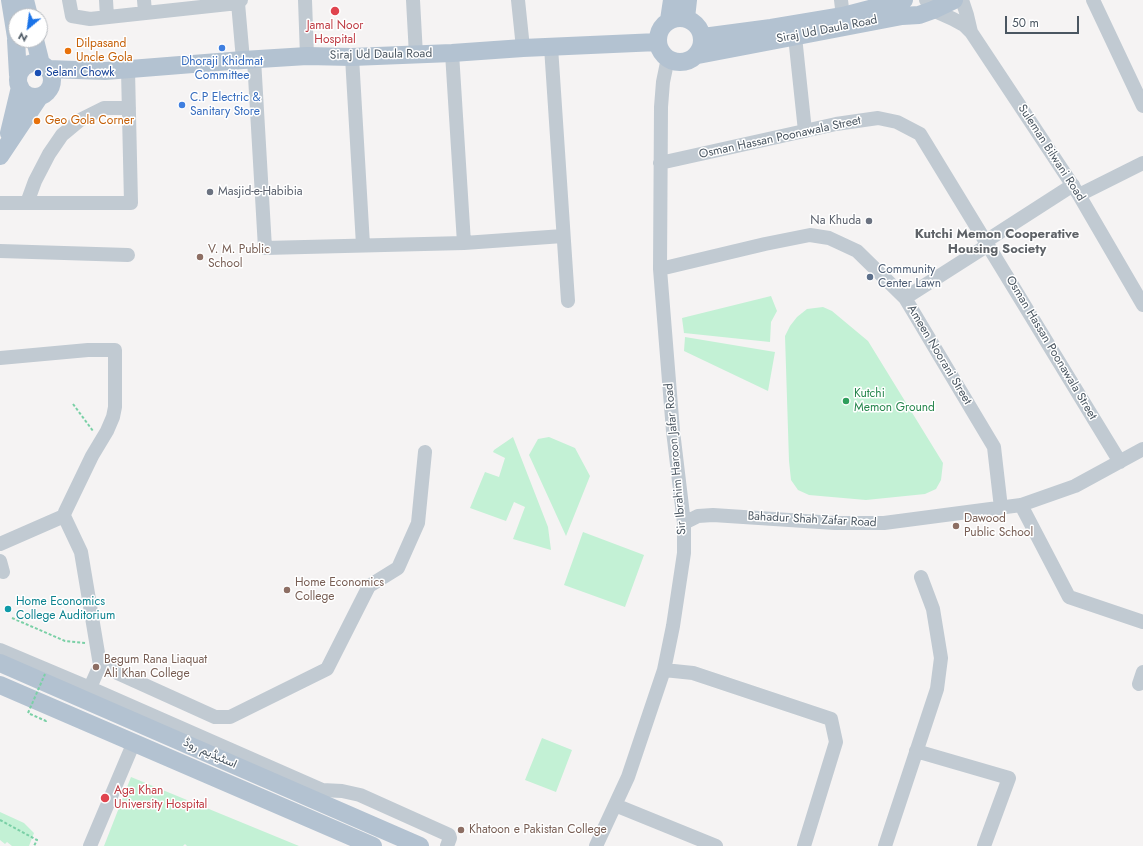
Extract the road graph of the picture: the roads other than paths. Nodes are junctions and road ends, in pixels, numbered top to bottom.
1 (69, 0) edge
2 (106, 0) edge
3 (305, 0) edge
4 (413, 0) edge
5 (518, 0) edge
6 (672, 0) edge
7 (688, 0) edge
8 (904, 0) edge
9 (954, 0) edge
10 (962, 0) edge
11 (1092, 0) edge
12 (240, 2) edge
13 (212, 3) edge
14 (175, 5) edge
15 (929, 5) edge
16 (144, 6) edge
17 (843, 14) edge
18 (107, 17) junction
19 (678, 19) junction
20 (795, 31) junction
21 (971, 32) junction
22 (703, 37) junction
23 (658, 42) junction
24 (551, 47) junction
25 (17, 48) edge
26 (38, 48) edge
27 (523, 48) junction
28 (452, 53) junction
29 (416, 55) junction
30 (698, 55) junction
31 (306, 56) junction
32 (352, 57) junction
33 (668, 58) junction
34 (248, 60) junction
35 (44, 67) junction
36 (128, 70) junction
37 (105, 71) junction
38 (19, 81) junction
39 (44, 92) junction
40 (1143, 106) edge
41 (129, 108) junction
42 (805, 131) junction
43 (3, 150) edge
44 (660, 163) junction
45 (1143, 163) edge
46 (1076, 190) junction
47 (0, 203) edge
48 (27, 203) junction
49 (563, 236) junction
50 (464, 243) junction
51 (987, 243) junction
52 (363, 245) junction
53 (0, 252) edge
54 (128, 255) dead end
55 (660, 270) junction
56 (905, 298) junction
57 (568, 301) dead end
58 (1143, 305) edge
59 (0, 358) edge
60 (1143, 449) edge
61 (425, 452) dead end
62 (1120, 462) junction
63 (1021, 505) junction
64 (1001, 508) junction
65 (64, 516) junction
66 (684, 523) junction
67 (0, 544) edge
68 (921, 577) dead end
69 (1143, 622) edge
70 (0, 650) edge
71 (0, 663) edge
72 (100, 665) junction
73 (664, 670) junction
74 (0, 685) edge
75 (87, 694) junction
76 (134, 742) junction
77 (916, 751) junction
78 (334, 800) junction
79 (615, 805) junction
80 (325, 824) junction
81 (90, 846) edge
82 (373, 846) edge
83 (420, 846) edge
84 (447, 846) edge
85 (596, 846) edge
86 (716, 846) edge
87 (804, 846) edge
88 (885, 846) edge
89 (984, 846) edge

1 - 18 street
2 - 18 street
3 - 31 street
4 - 29 street
5 - 27 street
6 - 19 main road
7 - 19 main road
8 - 17 main road, Siraj Ud Daula Road
9 - 15 main road, Siraj Ud Daula Road
10 - 21 street, Suleman Bilwani Road
11 - 40 street
12 - 13 street
12 - 34 street
13 - 14 street
14 - 16 street
15 - 17 main road, Siraj Ud Daula Road
15 - 21 street
16 - 18 street
17 - 20 main road, Siraj Ud Daula Road
19 - 22 main road
19 - 23 main road
20 - 22 main road, Siraj Ud Daula Road
20 - 30 main road, Siraj Ud Daula Road
20 - 42 street
21 - 46 street, Suleman Bilwani Road
22 - 30 main road
23 - 24 main road, Siraj Ud Daula Road
23 - 33 main road
24 - 27 main road, Siraj Ud Daula Road
24 - 49 street
25 - 38 main road
26 - 35 main road
27 - 28 main road, Siraj Ud Daula Road
28 - 29 main road, Siraj Ud Daula Road
28 - 50 street
29 - 32 main road, Siraj Ud Daula Road
30 - 33 main road
31 - 32 main road, Siraj Ud Daula Road
31 - 34 main road, Siraj Ud Daula Road
32 - 52 street
33 - 44 street, Sir Ibrahim Haroon Jafar Road
34 - 36 main road, Siraj Ud Daula Road
34 - 52 street
35 - 37 main road, Siraj Ud Daula Road
35 - 38 main road
35 - 39 main road
36 - 37 main road, Siraj Ud Daula Road
36 - 41 street
37 - 39 main road, Siraj Ud Daula Road
38 - 39 main road
38 - 43 main road
39 - 43 main road
41 - 48 street
41 - 48 street
42 - 44 street, Osman Hassan Poonawala Street
42 - 51 street, Osman Hassan Poonawala Street
44 - 55 street, Sir Ibrahim Haroon Jafar Road
45 - 46 street
46 - 51 street
46 - 58 street, Suleman Bilwani Road
47 - 48 street
49 - 50 street
49 - 57 street
50 - 52 street
51 - 56 street
51 - 62 street, Osman Hassan Poonawala Street
53 - 54 street
55 - 56 street, Ameen Noorani Street
55 - 66 street, Sir Ibrahim Haroon Jafar Road
56 - 64 street, Ameen Noorani Street
59 - 65 street
60 - 62 street, Bahadur Shah Zafar Road
61 - 72 street
62 - 63 street, Bahadur Shah Zafar Road
63 - 64 street, Bahadur Shah Zafar Road
63 - 69 street
64 - 66 street, Bahadur Shah Zafar Road
65 - 67 street
65 - 72 street
66 - 73 street, Sir Ibrahim Haroon Jafar Road
68 - 77 street
70 - 75 street
71 - 75 main road, اسٹیڈیم روڈ
72 - 75 street
73 - 79 street, Sir Ibrahim Haroon Jafar Road
73 - 87 street
74 - 76 main road, اسٹیڈیم روڈ
75 - 78 main road, اسٹیڈیم روڈ
76 - 80 main road, اسٹیڈیم روڈ
76 - 81 street
77 - 88 street
77 - 89 street
78 - 80 main road
78 - 83 main road, اسٹیڈیم روڈ
78 - 84 street
79 - 85 street, Sir Ibrahim Haroon Jafar Road
79 - 86 street
80 - 82 main road, اسٹیڈیم روڈ

